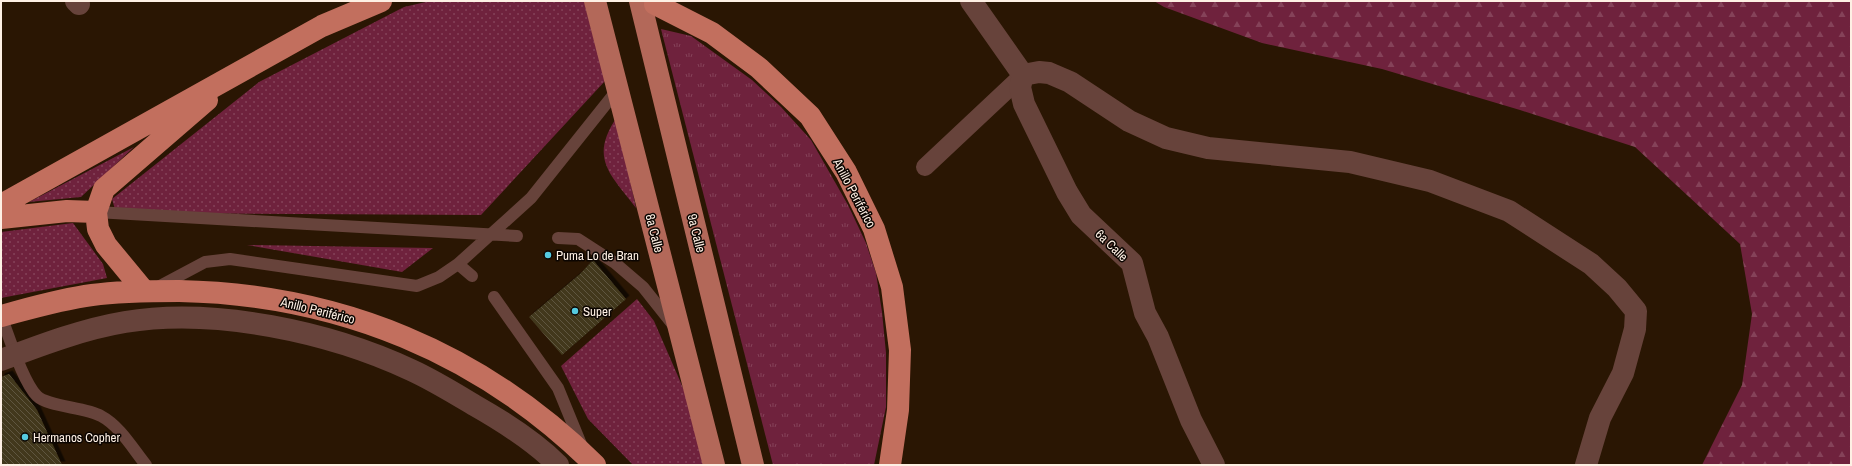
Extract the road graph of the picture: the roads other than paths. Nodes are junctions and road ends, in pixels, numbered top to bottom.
1 (381, 1) edge
2 (595, 1) edge
3 (971, 1) edge
4 (648, 3) edge
5 (242, 70) junction
6 (1023, 75) junction
7 (618, 89) junction
8 (925, 166) dead end
9 (1, 205) edge
10 (96, 212) junction
11 (1, 218) edge
12 (490, 234) junction
13 (517, 236) dead end
14 (558, 238) dead end
15 (458, 264) junction
16 (472, 276) dead end
17 (147, 291) junction
18 (494, 297) dead end
19 (1, 316) edge
20 (681, 335) junction
21 (8, 358) edge
22 (591, 461) edge
23 (146, 465) edge
24 (558, 465) edge
25 (714, 465) edge
26 (753, 465) edge
27 (890, 465) edge
28 (1214, 465) edge
29 (1586, 465) edge

1 - 5 highway
2 - 7 main road, 8a Calle
3 - 6 street
4 - 26 main road, 9a Calle
4 - 27 highway, Anillo Periférico
5 - 9 highway
5 - 10 highway
6 - 8 street
6 - 28 street, 6a Calle
6 - 29 street
7 - 12 lane
7 - 20 main road, 8a Calle
10 - 11 highway
10 - 12 lane
10 - 17 highway
12 - 13 lane
12 - 15 lane
14 - 20 lane
15 - 16 lane
15 - 17 lane
17 - 19 highway, Anillo Periférico
17 - 22 highway, Anillo Periférico
18 - 22 lane
19 - 21 lane
20 - 25 main road, 8a Calle
21 - 23 lane
21 - 24 street, Anillo Periférico

